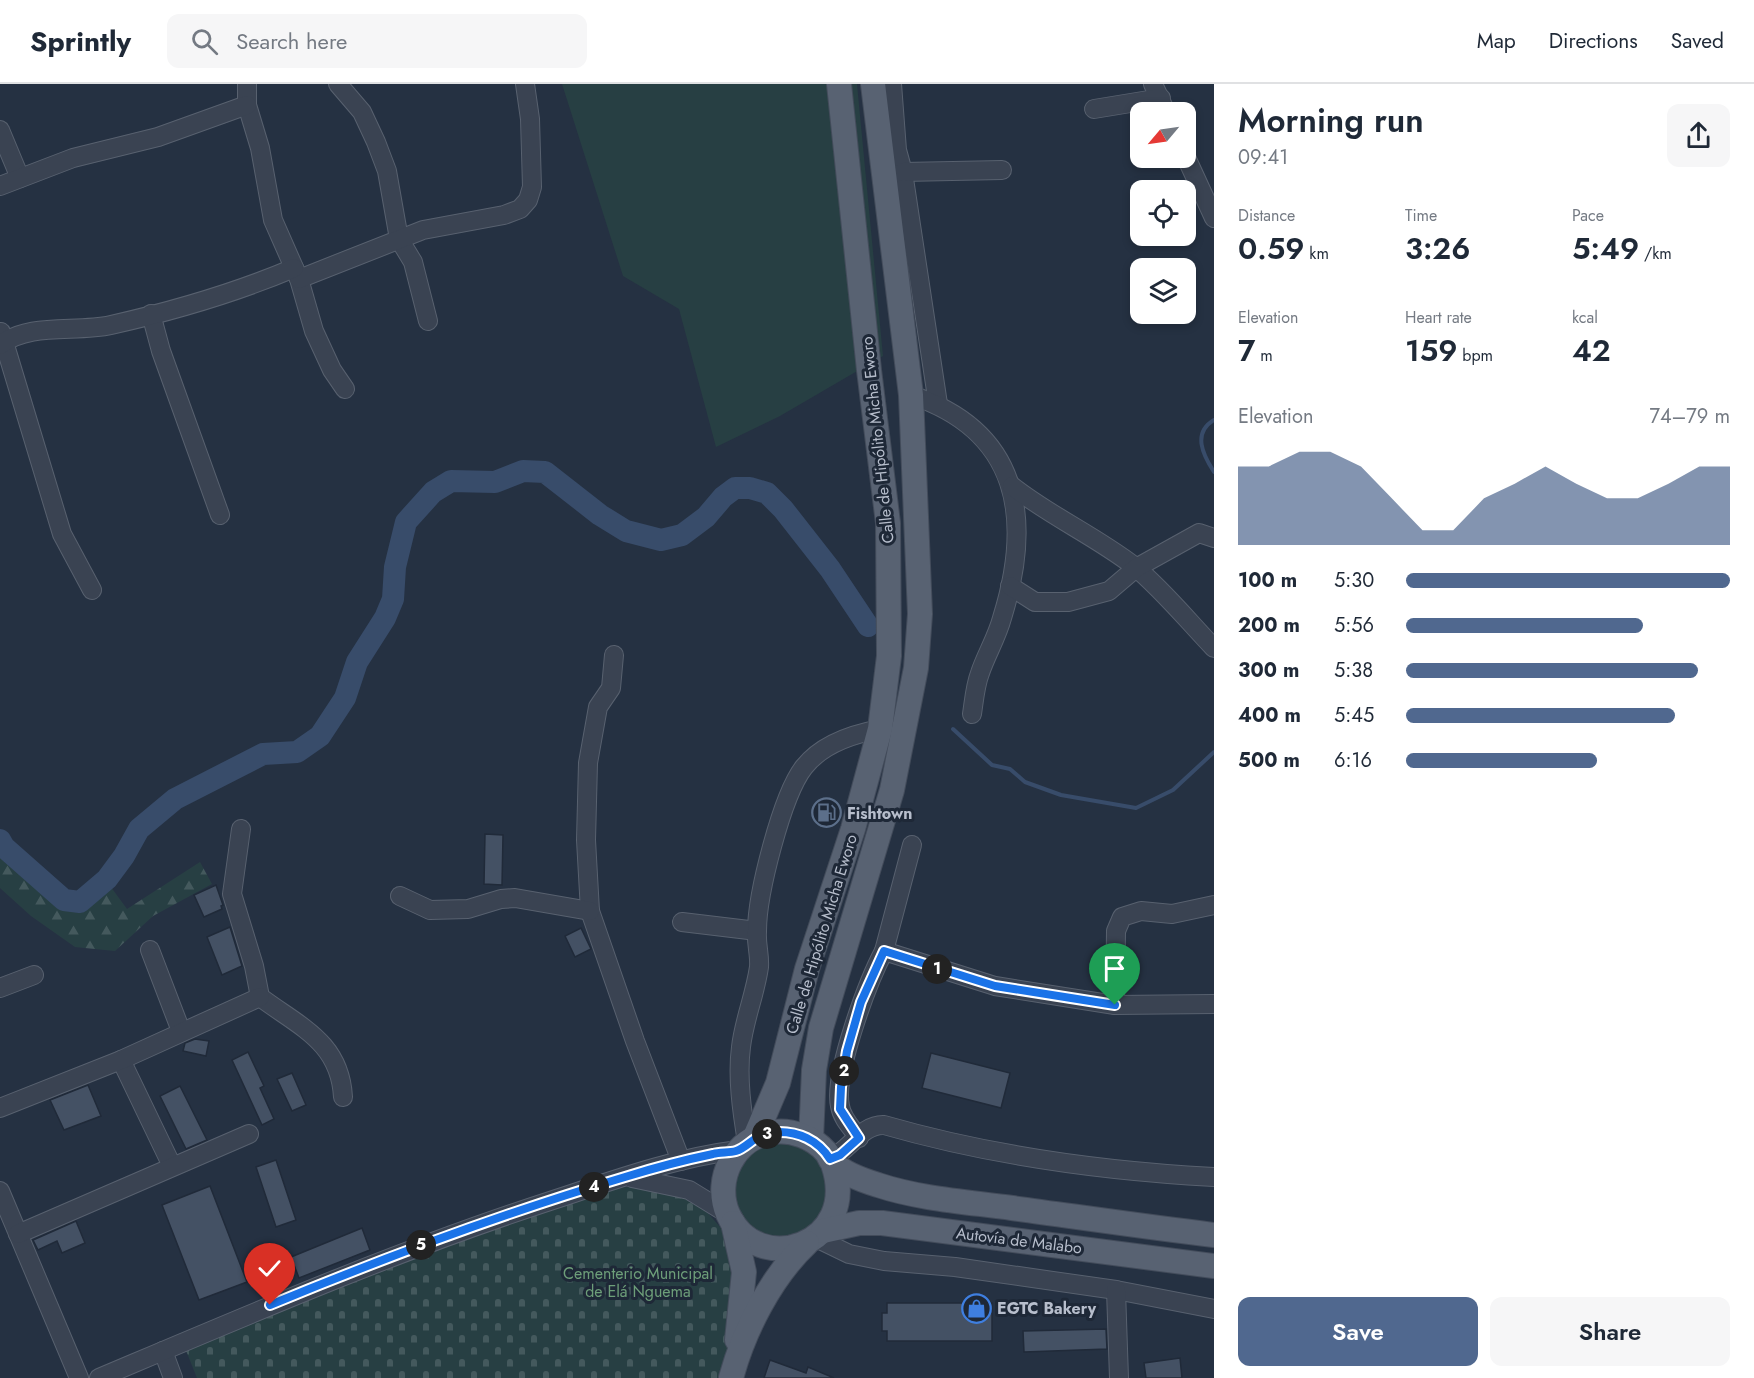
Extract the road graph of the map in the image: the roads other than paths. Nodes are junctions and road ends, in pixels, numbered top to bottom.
1 (247, 84) edge
2 (338, 84) edge
3 (525, 84) edge
4 (839, 84) edge
5 (873, 84) edge
6 (891, 84) edge
7 (1160, 98) edge
8 (247, 105) junction
9 (1094, 109) dead end
10 (0, 130) edge
11 (1191, 168) edge
12 (1002, 170) dead end
13 (903, 172) junction
14 (20, 178) junction
15 (0, 186) edge
16 (1214, 218) edge
17 (399, 239) junction
18 (296, 274) junction
19 (151, 314) junction
20 (428, 321) dead end
21 (1, 339) edge
22 (345, 389) dead end
23 (911, 395) junction
24 (938, 404) junction
25 (1012, 486) junction
26 (220, 515) dead end
27 (1214, 538) edge
28 (1136, 568) junction
29 (1010, 586) junction
30 (92, 590) dead end
31 (1214, 648) edge
32 (614, 655) dead end
33 (972, 714) dead end
34 (880, 729) junction
35 (241, 829) dead end
36 (912, 845) dead end
37 (400, 896) dead end
38 (1214, 905) edge
39 (590, 911) junction
40 (682, 922) dead end
41 (757, 931) junction
42 (150, 950) dead end
43 (884, 951) junction
44 (34, 975) dead end
45 (0, 988) edge
46 (260, 997) junction
47 (1214, 1004) edge
48 (1115, 1005) junction
49 (181, 1031) junction
50 (122, 1060) junction
51 (343, 1097) dead end
52 (0, 1108) edge
53 (249, 1134) dead end
54 (859, 1138) junction
55 (811, 1139) junction
56 (747, 1143) junction
57 (681, 1161) junction
58 (832, 1161) junction
59 (172, 1166) junction
60 (624, 1177) junction
61 (1214, 1177) edge
62 (0, 1191) edge
63 (731, 1218) junction
64 (18, 1234) junction
65 (1214, 1235) edge
66 (815, 1237) junction
67 (1214, 1266) edge
68 (1116, 1290) junction
69 (1214, 1309) edge
70 (163, 1351) junction
71 (734, 1368) edge
72 (79, 1378) edge
73 (99, 1378) edge
74 (173, 1378) edge
75 (1119, 1378) edge

1 - 8 street
2 - 17 street
3 - 17 street
4 - 34 main road, Calle de Hipólito Micha Eworo
5 - 23 main road, Calle de Hipólito Micha Eworo
6 - 13 street
7 - 9 street
8 - 14 street
8 - 18 street
10 - 14 street
11 - 16 street
12 - 13 street
13 - 24 street
14 - 15 street
17 - 18 street
17 - 20 street
18 - 19 street
18 - 22 street
19 - 21 street
19 - 26 street
21 - 30 street
23 - 24 street
23 - 55 main road, Calle de Hipólito Micha Eworo
24 - 25 street
25 - 28 street
25 - 29 street
27 - 28 street
28 - 29 street
28 - 31 street
29 - 33 street
32 - 39 street
34 - 41 street
34 - 56 main road, Calle de Hipólito Micha Eworo
35 - 46 street
36 - 43 street
37 - 39 street
38 - 48 street
39 - 57 street
40 - 41 street
41 - 56 street
42 - 49 street
43 - 48 street
43 - 54 street
44 - 45 street
46 - 49 street
46 - 51 street
47 - 48 street
49 - 50 street
50 - 52 street
50 - 59 street
53 - 59 street
54 - 58 street
54 - 61 street
55 - 56 main road
55 - 58 main road
56 - 57 street
56 - 63 main road
57 - 60 street
58 - 65 main road, Autovía de Malabo
58 - 66 main road
59 - 64 street
60 - 63 street
60 - 70 street
62 - 64 street
63 - 66 main road
63 - 71 main road
64 - 72 street
66 - 67 main road, Autovía de Malabo
66 - 68 street
66 - 71 main road
68 - 69 street
68 - 75 street
70 - 73 street
70 - 74 street

